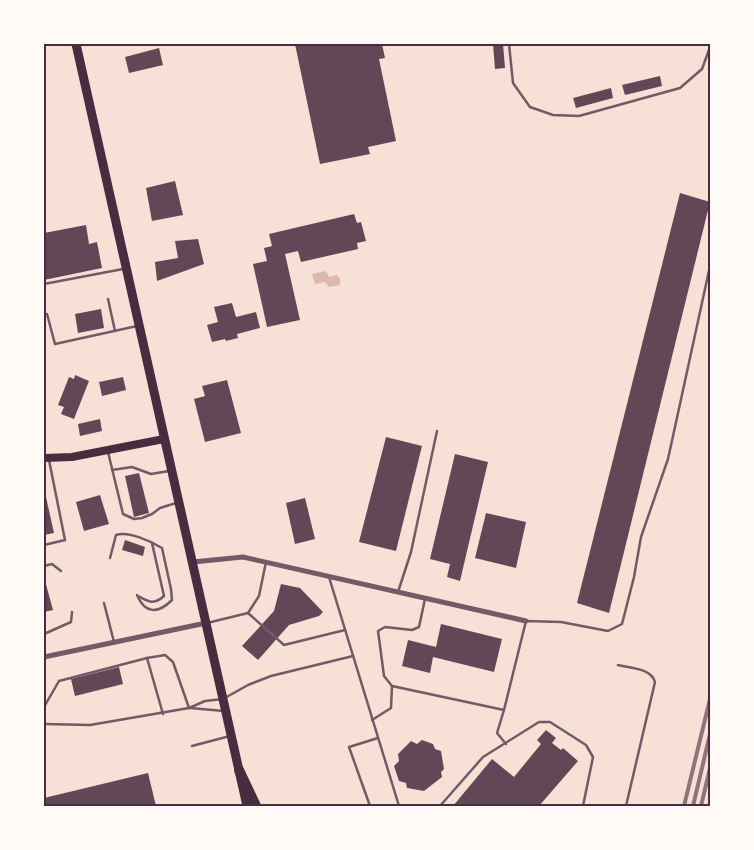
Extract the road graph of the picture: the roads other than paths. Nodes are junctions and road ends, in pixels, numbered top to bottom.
1 (76, 44) edge
2 (509, 44) edge
3 (710, 47) edge
4 (710, 266) edge
5 (126, 269) junction
6 (44, 284) edge
7 (108, 299) dead end
8 (47, 314) dead end
9 (139, 326) junction
10 (115, 331) junction
11 (437, 432) dead end
12 (164, 439) junction
13 (108, 450) junction
14 (46, 458) edge
15 (112, 470) junction
16 (171, 471) junction
17 (179, 502) junction
18 (152, 542) junction
19 (44, 545) edge
20 (110, 558) dead end
21 (193, 562) junction
22 (266, 562) junction
23 (44, 566) edge
24 (61, 571) dead end
25 (329, 577) junction
26 (398, 593) junction
27 (425, 599) junction
28 (104, 603) dead end
29 (72, 612) dead end
30 (248, 613) junction
31 (526, 621) junction
32 (206, 623) junction
33 (345, 630) junction
34 (44, 634) edge
35 (114, 642) junction
36 (353, 656) junction
37 (44, 657) edge
38 (147, 658) junction
39 (618, 665) dead end
40 (392, 686) junction
41 (223, 699) junction
42 (44, 707) edge
43 (189, 708) junction
44 (504, 710) junction
45 (226, 712) junction
46 (163, 714) junction
47 (372, 720) junction
48 (44, 724) edge
49 (231, 736) junction
50 (378, 738) junction
51 (506, 744) junction
52 (192, 746) dead end
53 (239, 770) junction
54 (247, 806) edge
55 (256, 806) edge
56 (370, 806) edge
57 (399, 806) edge
58 (440, 806) edge
59 (583, 806) edge
60 (626, 806) edge

1 - 5 main road
2 - 3 lane
4 - 31 lane
5 - 6 lane
5 - 9 main road
7 - 10 lane
8 - 10 lane
9 - 10 lane
9 - 12 main road
11 - 26 lane
12 - 13 main road
12 - 16 main road
13 - 14 main road
13 - 15 lane
14 - 19 lane
15 - 16 lane
15 - 17 lane
16 - 17 main road
17 - 21 main road
18 - 18 lane
18 - 20 lane
21 - 22 street
21 - 32 main road
22 - 25 street
22 - 30 lane
23 - 24 lane
25 - 26 street
25 - 33 lane
26 - 27 street
27 - 31 street
27 - 40 lane
28 - 35 lane
29 - 34 lane
30 - 32 lane
30 - 33 lane
31 - 44 lane
32 - 35 street
32 - 41 main road
33 - 36 lane
35 - 37 street
36 - 41 lane
36 - 47 lane
38 - 42 lane
38 - 43 lane
38 - 46 lane
39 - 60 lane
40 - 44 lane
40 - 47 lane
41 - 43 lane
41 - 45 main road
43 - 45 lane
43 - 46 lane
44 - 51 lane
45 - 49 main road
46 - 48 lane
47 - 50 lane
49 - 52 lane
49 - 53 main road
50 - 56 lane
50 - 57 lane
51 - 58 lane
51 - 59 lane
53 - 54 main road
53 - 55 highway

